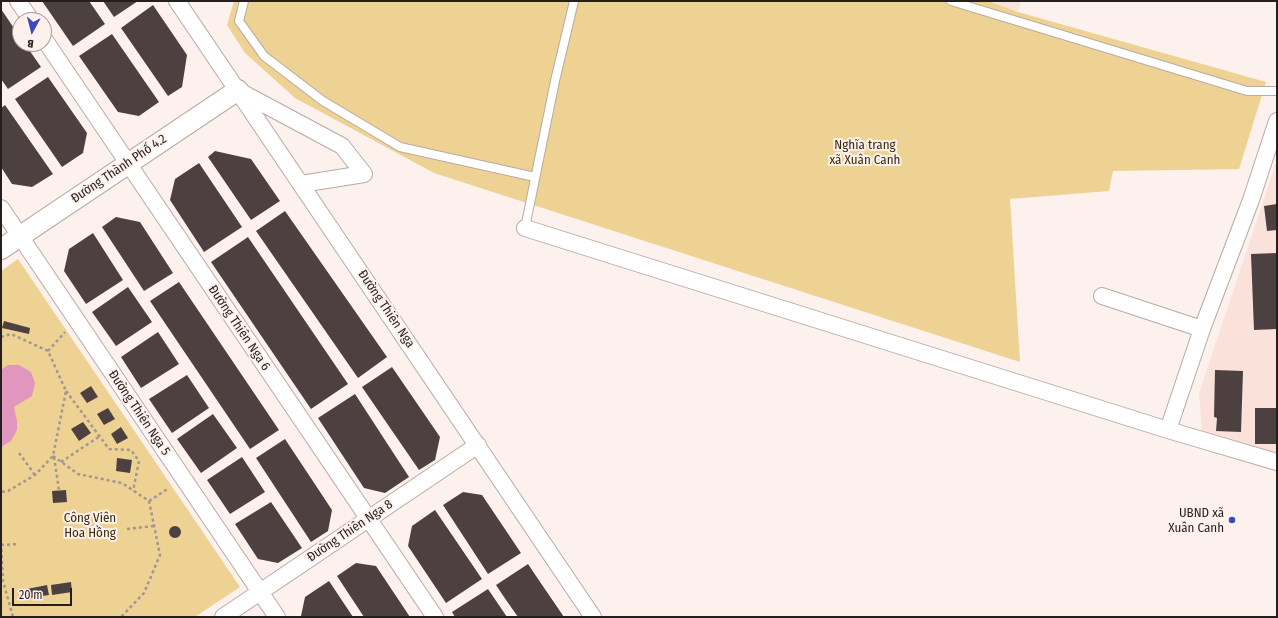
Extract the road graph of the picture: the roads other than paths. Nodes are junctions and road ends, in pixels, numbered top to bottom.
1 (18, 1) edge
2 (177, 1) edge
3 (244, 1) edge
4 (574, 1) edge
5 (951, 1) edge
6 (26, 12) edge
7 (52, 51) edge
8 (238, 90) junction
9 (1277, 91) edge
10 (1277, 121) edge
11 (128, 163) junction
12 (535, 177) junction
13 (301, 184) junction
14 (1, 208) edge
15 (525, 228) joint
16 (20, 236) junction
17 (1, 249) edge
18 (1102, 296) dead end
19 (1202, 328) junction
20 (1168, 430) junction
21 (478, 445) junction
22 (1277, 462) edge
23 (368, 519) junction
24 (260, 592) junction
25 (223, 617) edge
26 (277, 617) edge
27 (435, 617) edge
28 (594, 617) edge

1 - 6 street
2 - 8 street, Đường Thiên Nga
3 - 12 lane
4 - 12 lane
5 - 9 lane
7 - 11 street, Đường Thiên Nga 6
8 - 11 street, Đường Thành Phố 4.2
8 - 13 street, Đường Thiên Nga
8 - 13 street
10 - 19 street
11 - 16 street, Đường Thành Phố 4.2
11 - 23 street, Đường Thiên Nga 6
12 - 15 lane
13 - 21 street, Đường Thiên Nga
14 - 16 street, Đường Thiên Nga 5
15 - 20 street
16 - 17 street, Đường Thành Phố 4.2
16 - 24 street, Đường Thiên Nga 5
18 - 19 street
19 - 20 street
20 - 22 street
21 - 23 street, Đường Thiên Nga 8
21 - 28 street, Đường Thiên Nga
23 - 24 street, Đường Thiên Nga 8
23 - 27 street, Đường Thiên Nga 6
24 - 25 street, Đường Thiên Nga 8
24 - 26 street, Đường Thiên Nga 5

